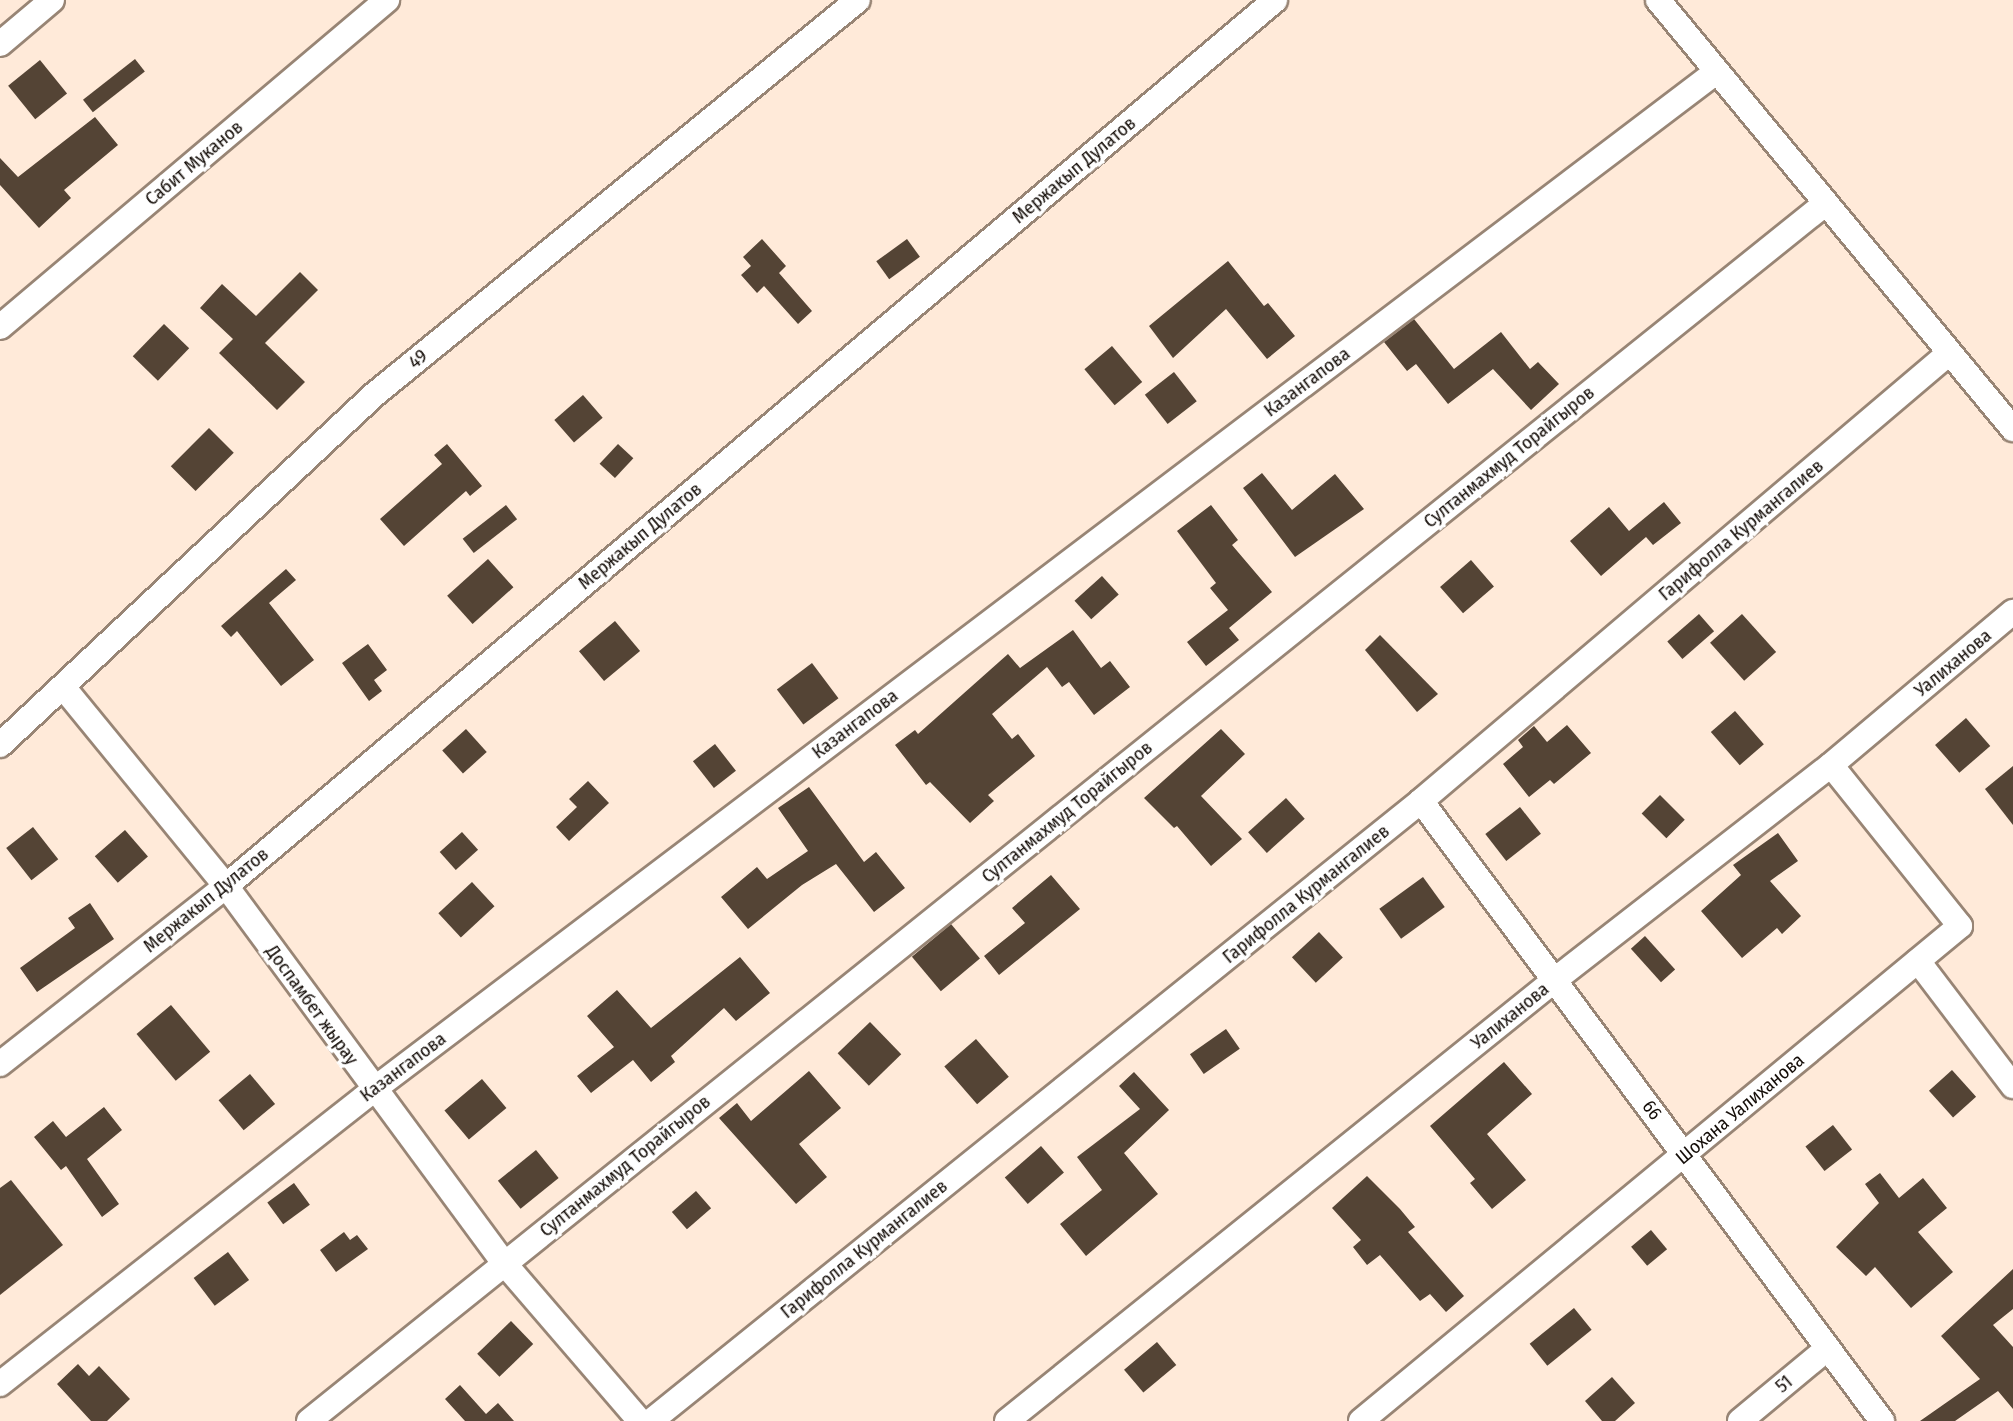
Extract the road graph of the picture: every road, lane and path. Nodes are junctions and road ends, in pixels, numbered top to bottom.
1 (52, 0) edge
2 (387, 0) edge
3 (858, 0) edge
4 (1275, 0) edge
5 (1658, 0) edge
6 (0, 44) edge
7 (1716, 72) junction
8 (1826, 203) junction
9 (0, 327) edge
10 (1950, 353) junction
11 (2013, 429) edge
12 (2013, 612) edge
13 (63, 687) junction
14 (0, 745) edge
15 (1831, 765) junction
16 (1421, 801) junction
17 (226, 886) junction
18 (1918, 961) junction
19 (1556, 979) junction
20 (0, 1064) edge
21 (2013, 1086) edge
22 (373, 1090) junction
23 (1685, 1155) junction
24 (504, 1263) junction
25 (1828, 1348) junction
26 (0, 1384) edge
27 (309, 1421) edge
28 (640, 1421) edge
29 (651, 1421) edge
30 (1007, 1421) edge
31 (1361, 1421) edge
32 (1740, 1421) edge
33 (1882, 1421) edge

1 - 6 street
2 - 9 street, Сабит Муканов
3 - 13 street, 49
4 - 17 street, Мержакып Дулатов
5 - 7 street
7 - 8 street
7 - 22 street, Казангапова
8 - 10 street
8 - 24 street, Султанмахмуд Торайгыров
10 - 11 street
10 - 16 street, Гарифолла Курмангалиев
12 - 15 street, Уалиханова
13 - 14 street, 49
13 - 17 street, Доспамбет жырау
15 - 18 street, Шохана Уалиханова
15 - 19 street, Уалиханова
16 - 19 street, 66
16 - 29 street, Гарифолла Курмангалиев
17 - 20 street, Мержакып Дулатов
17 - 22 street, Доспамбет жырау
18 - 21 street
18 - 23 street, Шохана Уалиханова
19 - 23 street, 66
19 - 30 street, Уалиханова
22 - 24 street, Доспамбет жырау
22 - 26 street, Казангапова
23 - 25 street, 66
23 - 31 street, Шохана Уалиханова
24 - 27 street, Султанмахмуд Торайгыров
24 - 28 street, Доспамбет жырау
25 - 32 street, 51
25 - 33 street, 66

